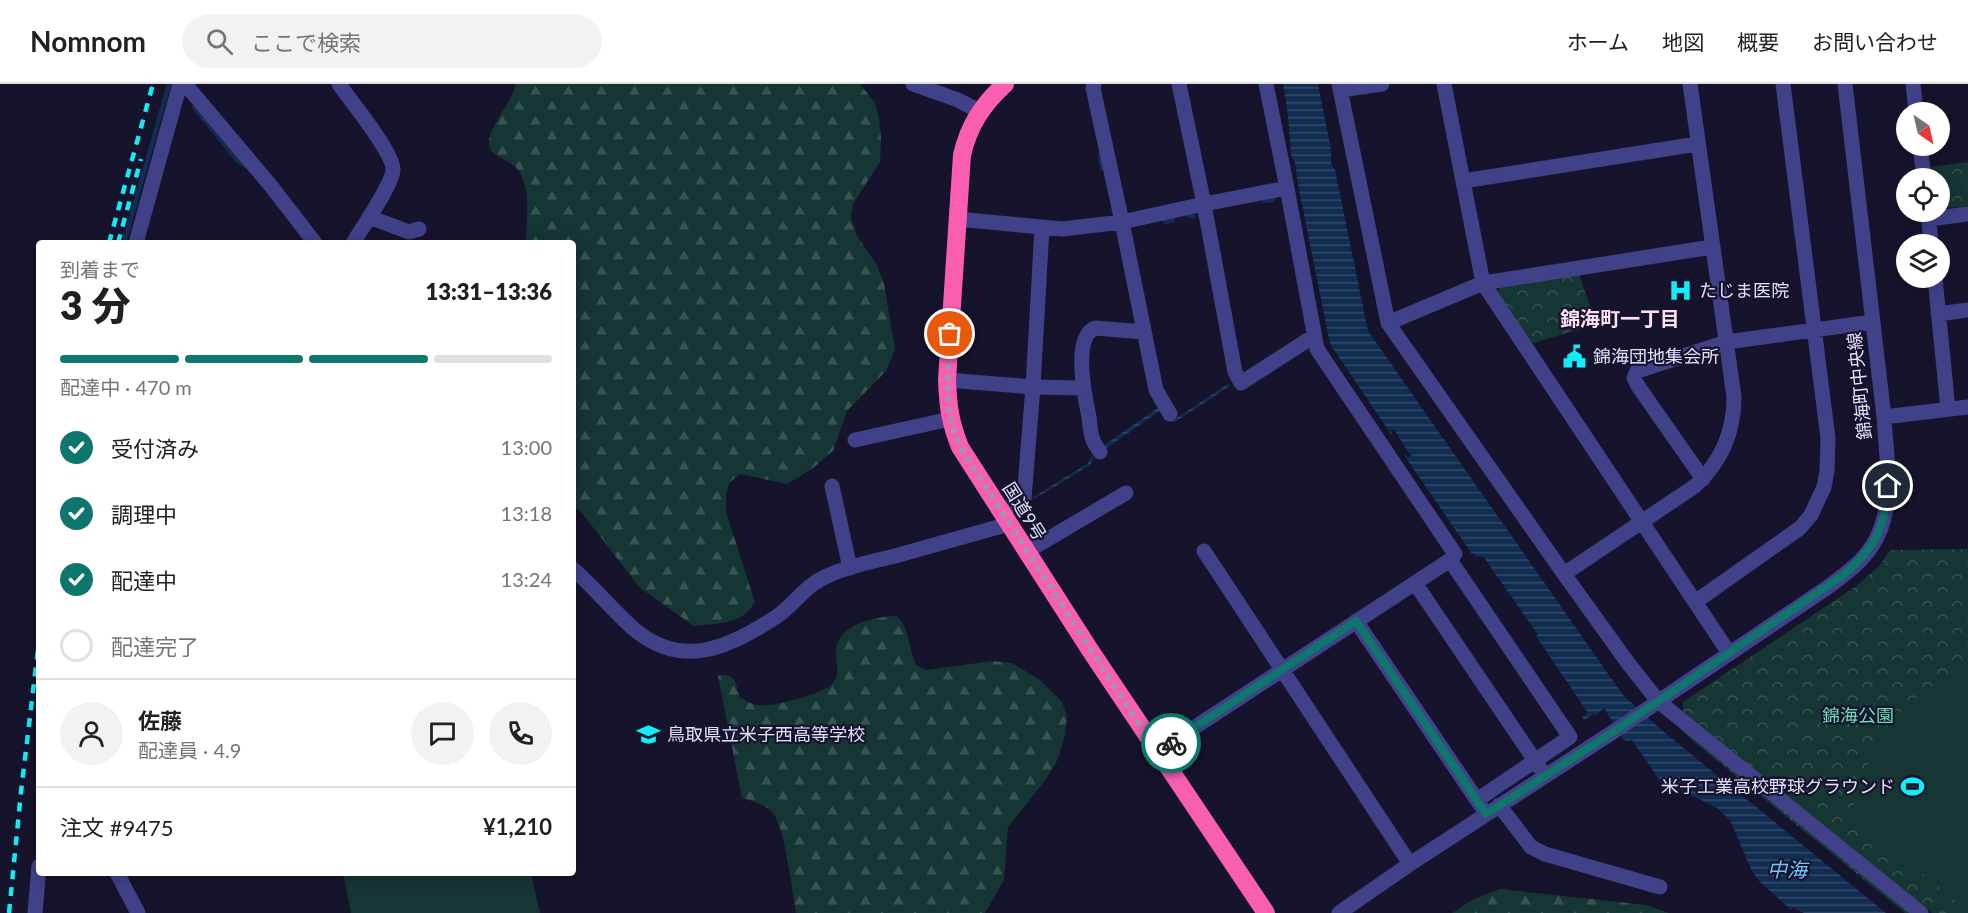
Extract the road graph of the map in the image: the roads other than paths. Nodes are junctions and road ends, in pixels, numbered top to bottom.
1 (180, 84) edge
2 (185, 84) edge
3 (339, 84) edge
4 (913, 84) edge
5 (1005, 84) edge
6 (1094, 84) edge
7 (1179, 84) edge
8 (1266, 84) edge
9 (1382, 84) edge
10 (1444, 84) edge
11 (1690, 84) edge
12 (1784, 84) edge
13 (1845, 84) edge
14 (1913, 84) edge
15 (1340, 87) edge
16 (1915, 102) edge
17 (979, 111) junction
18 (1697, 144) junction
19 (1463, 181) junction
20 (1287, 188) junction
21 (1204, 204) junction
22 (1950, 214) edge
23 (1968, 214) edge
24 (369, 217) junction
25 (957, 219) junction
26 (1122, 222) junction
27 (1042, 227) junction
28 (419, 229) dead end
29 (137, 240) edge
30 (313, 240) edge
31 (355, 240) edge
32 (1712, 247) junction
33 (1483, 284) junction
34 (1936, 288) edge
35 (1968, 310) edge
36 (1938, 314) junction
37 (1872, 322) junction
38 (1388, 323) junction
39 (1815, 329) junction
40 (1144, 332) junction
41 (1314, 336) junction
42 (1727, 342) junction
43 (947, 380) junction
44 (1033, 387) junction
45 (1083, 388) junction
46 (1968, 407) edge
47 (1948, 409) junction
48 (1170, 414) dead end
49 (1884, 417) junction
50 (950, 419) junction
51 (855, 440) dead end
52 (1100, 452) dead end
53 (1703, 479) junction
54 (832, 486) dead end
55 (1126, 493) dead end
56 (1005, 518) junction
57 (1642, 522) junction
58 (1204, 551) dead end
59 (1026, 552) junction
60 (1450, 560) junction
61 (850, 568) junction
62 (576, 572) edge
63 (1564, 574) junction
64 (1416, 583) junction
65 (1695, 602) junction
66 (1356, 621) junction
67 (1729, 652) junction
68 (1282, 670) junction
69 (1652, 706) junction
70 (1157, 752) junction
71 (1535, 761) junction
72 (1544, 776) junction
73 (1477, 800) junction
74 (1493, 810) junction
75 (1410, 864) junction
76 (38, 876) edge
77 (119, 876) edge
78 (1660, 887) dead end
79 (35, 913) edge
80 (138, 913) edge
81 (1266, 913) edge
82 (1339, 913) edge
83 (1921, 913) edge

1 - 29 street
2 - 30 street
3 - 24 street
4 - 17 street
5 - 17 highway, 国道9号
6 - 26 street
7 - 21 street
8 - 20 street
9 - 15 street
10 - 19 street
11 - 18 street
12 - 39 street
13 - 37 street, 錦海町中央線
14 - 16 street
15 - 38 street
17 - 25 highway, 国道9号
18 - 19 street
18 - 32 street
19 - 33 street
20 - 21 street
20 - 41 street
21 - 26 street
21 - 41 street
22 - 23 street
24 - 28 street
24 - 31 street
25 - 27 street
25 - 43 highway, 国道9号
26 - 27 street
26 - 40 street
27 - 44 street
32 - 33 street
32 - 42 street
33 - 38 street
33 - 57 street
34 - 36 street
35 - 36 street
36 - 47 street
37 - 39 street
37 - 49 street, 錦海町中央線
38 - 63 street
39 - 42 street
39 - 65 street
40 - 45 street
40 - 48 street
41 - 60 street
42 - 53 street
42 - 53 street
43 - 44 street
43 - 50 highway, 国道9号
44 - 45 street
44 - 56 street
45 - 52 street
46 - 47 street
47 - 49 street
49 - 67 street, 錦海町中央線
50 - 51 street
50 - 56 highway, 国道9号
53 - 57 street
54 - 61 street
55 - 59 street
56 - 59 highway, 国道9号
56 - 61 street
57 - 63 street
57 - 65 street
58 - 68 street
59 - 70 highway, 国道9号
60 - 64 street
60 - 71 street
61 - 62 street
63 - 69 street
64 - 66 street
64 - 71 street
65 - 67 street
66 - 68 street
66 - 73 street
67 - 69 street, 錦海町中央線
68 - 70 street
68 - 75 street
69 - 72 street, 錦海町中央線
69 - 83 street
70 - 81 highway, 国道9号
71 - 72 street
71 - 73 street
72 - 74 street, 錦海町中央線
73 - 74 street
74 - 75 street, 錦海町中央線
74 - 78 street
75 - 82 street, 錦海町中央線
76 - 79 street
77 - 80 street

